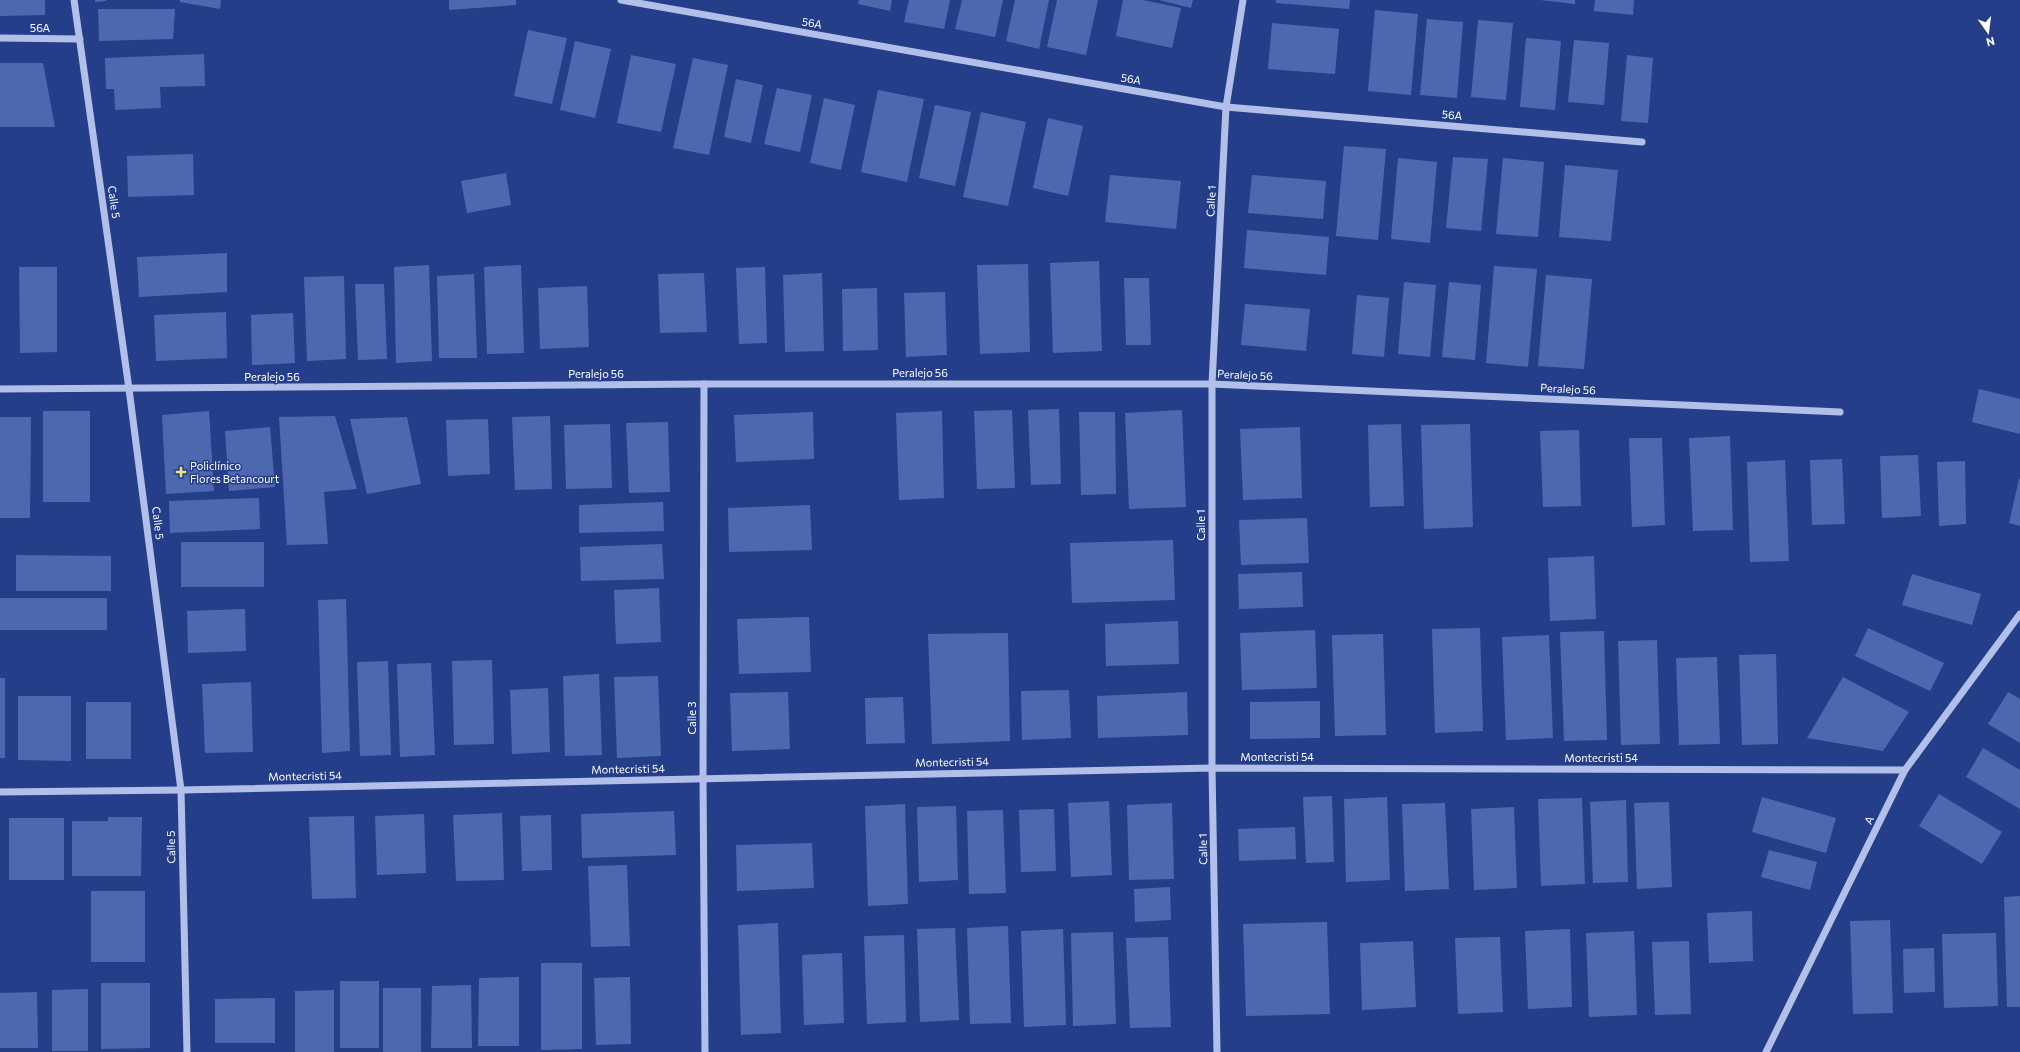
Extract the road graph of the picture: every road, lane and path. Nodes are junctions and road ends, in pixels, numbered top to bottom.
1 (74, 0) edge
2 (621, 0) edge
3 (1243, 0) edge
4 (0, 38) edge
5 (80, 39) junction
6 (1226, 108) junction
7 (1642, 142) dead end
8 (704, 384) junction
9 (1212, 384) junction
10 (0, 388) edge
11 (129, 389) junction
12 (1840, 412) dead end
13 (2020, 614) edge
14 (1212, 768) junction
15 (1905, 770) junction
16 (702, 778) junction
17 (181, 790) junction
18 (0, 792) edge
19 (187, 1052) edge
20 (705, 1052) edge
21 (1217, 1052) edge
22 (1766, 1052) edge

1 - 5 street, Calle 5
2 - 6 street, 56A
3 - 6 street, Calle 1
4 - 5 street, 56A
5 - 11 street, Calle 5
6 - 7 street, 56A
6 - 9 street, Calle 1
8 - 9 street, Peralejo 56
8 - 11 street, Peralejo 56
8 - 16 street, Calle 3
9 - 12 street, Peralejo 56
9 - 14 street, Calle 1
10 - 11 street, Peralejo 56
11 - 17 street, Calle 5
13 - 15 street, A
14 - 15 street, Montecristi 54
14 - 16 street, Montecristi 54
14 - 21 street, Calle 1
15 - 22 street, A
16 - 17 street, Montecristi 54
16 - 20 street, Calle 3
17 - 18 street, Montecristi 54
17 - 19 street, Calle 5

